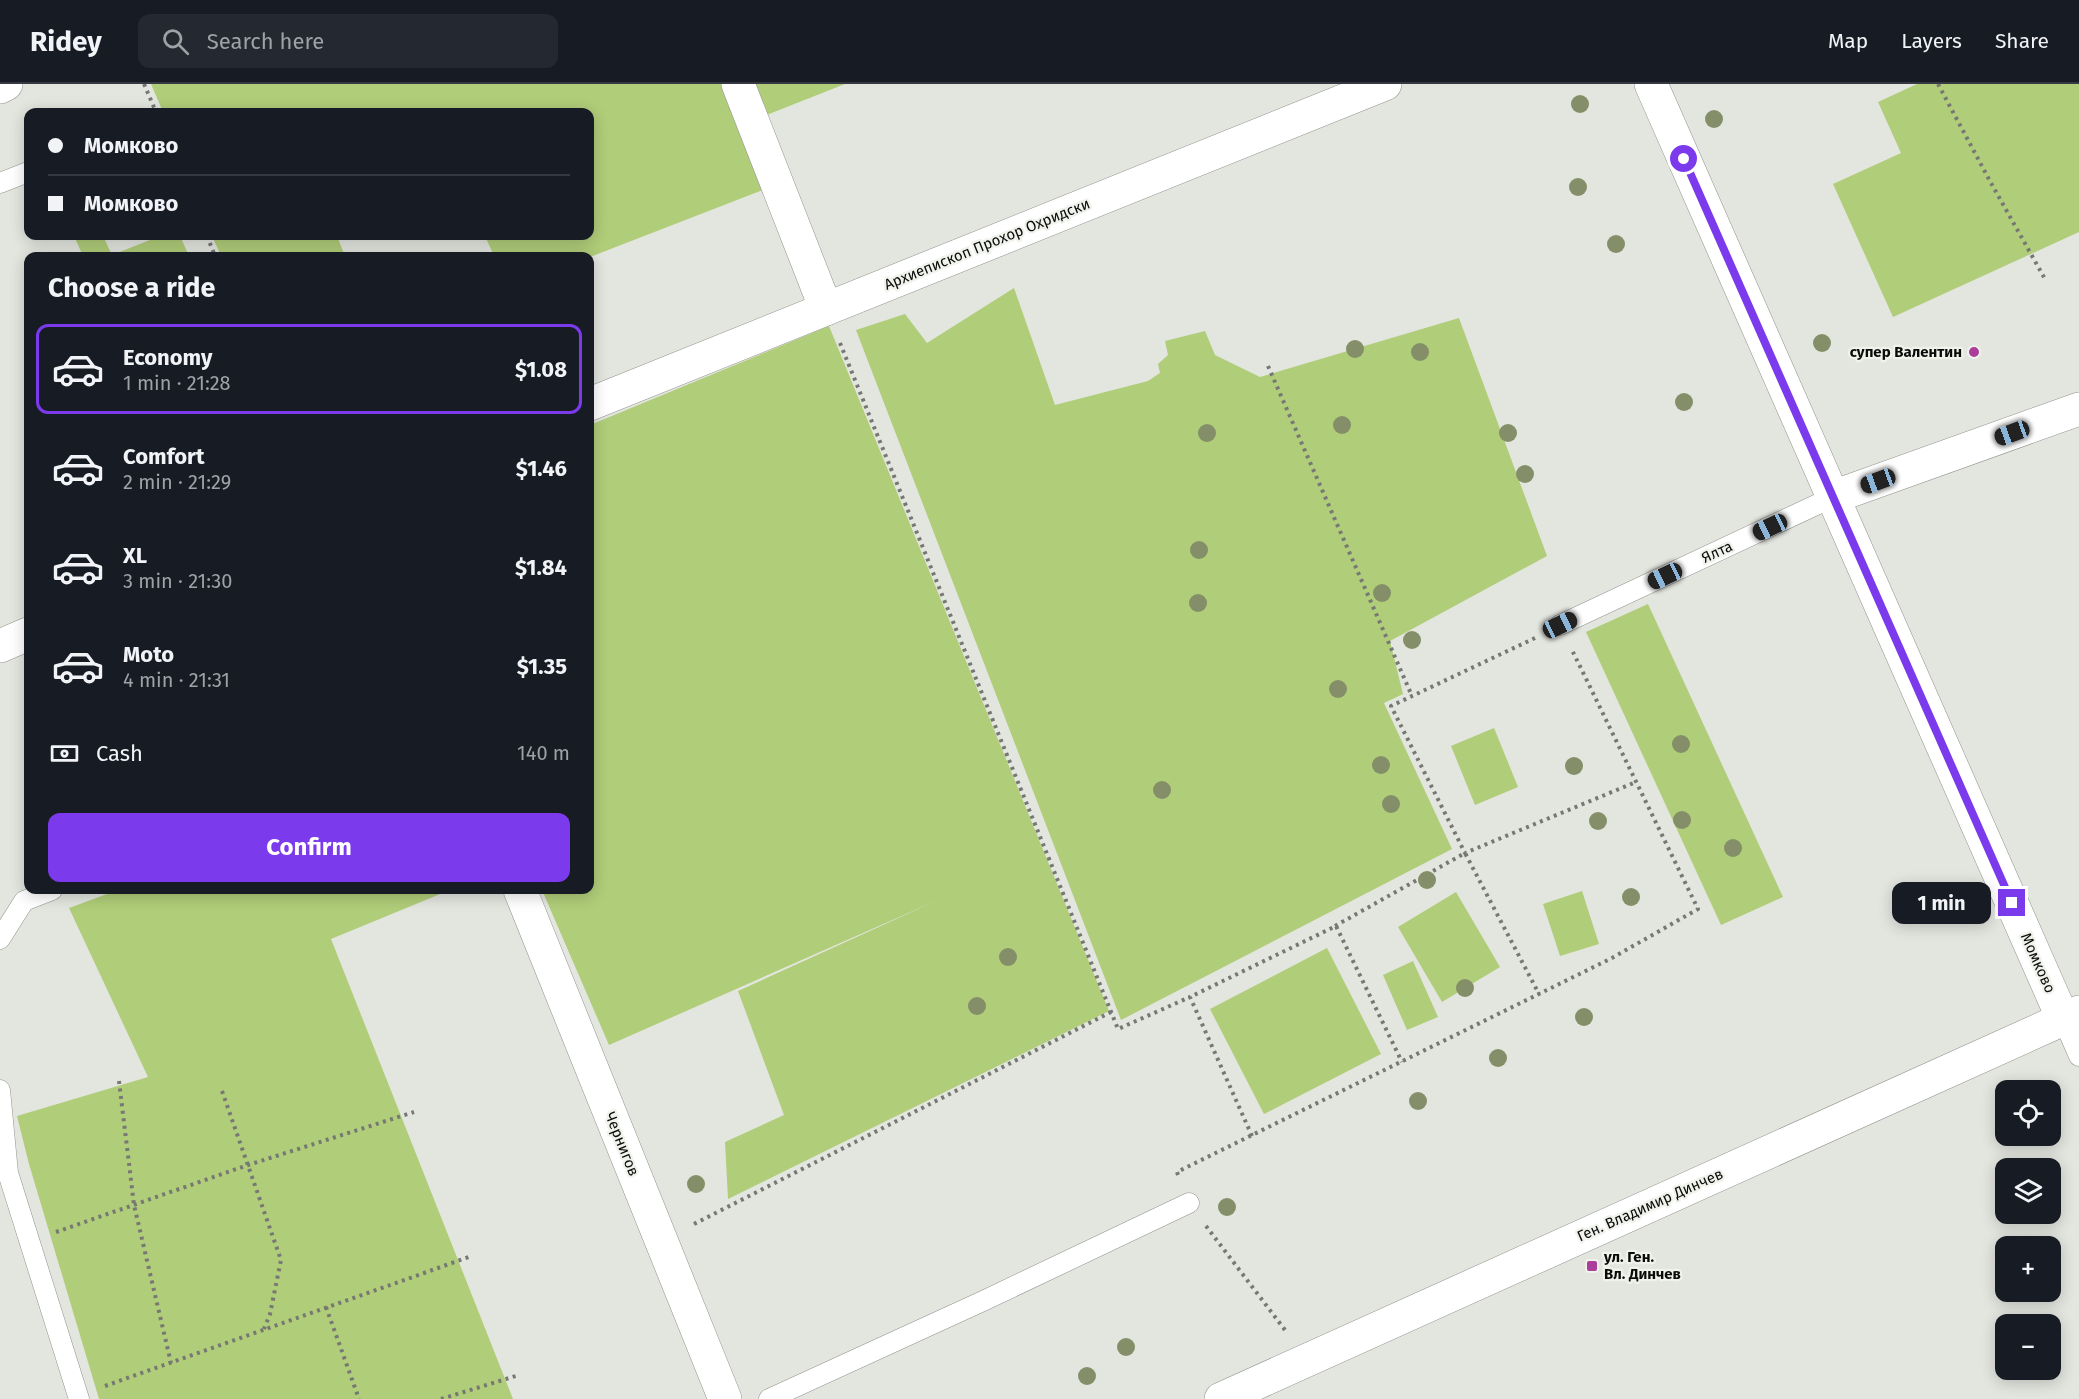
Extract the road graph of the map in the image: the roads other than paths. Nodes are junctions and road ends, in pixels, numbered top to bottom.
1 (6, 84) edge
2 (738, 84) edge
3 (1385, 84) edge
4 (1651, 84) edge
5 (0, 87) edge
6 (24, 174) edge
7 (0, 183) edge
8 (826, 309) junction
9 (594, 402) edge
10 (2079, 409) edge
11 (1833, 497) junction
12 (1560, 625) road end
13 (24, 636) edge
14 (0, 646) edge
15 (42, 894) edge
16 (522, 894) edge
17 (0, 939) edge
18 (2071, 1016) edge
19 (2079, 1056) edge
20 (0, 1090) edge
21 (1189, 1203) road end
22 (1265, 1390) edge
23 (79, 1397) edge
24 (725, 1399) edge
25 (769, 1399) edge
26 (1221, 1399) edge

1 - 5 street
2 - 8 street
3 - 8 street, Архиепископ Прохор Охридски
4 - 11 street, Момково
6 - 7 lane
8 - 9 street, Архиепископ Прохор Охридски
10 - 11 street, Ялта
11 - 12 lane, Ялта
11 - 18 street, Момково
13 - 14 street
15 - 17 lane
16 - 24 street, Чернигов
18 - 19 lane
18 - 22 street, Ген. Владимир Динчев
20 - 23 lane
21 - 25 lane
22 - 26 street, Ген. Владимир Динчев

